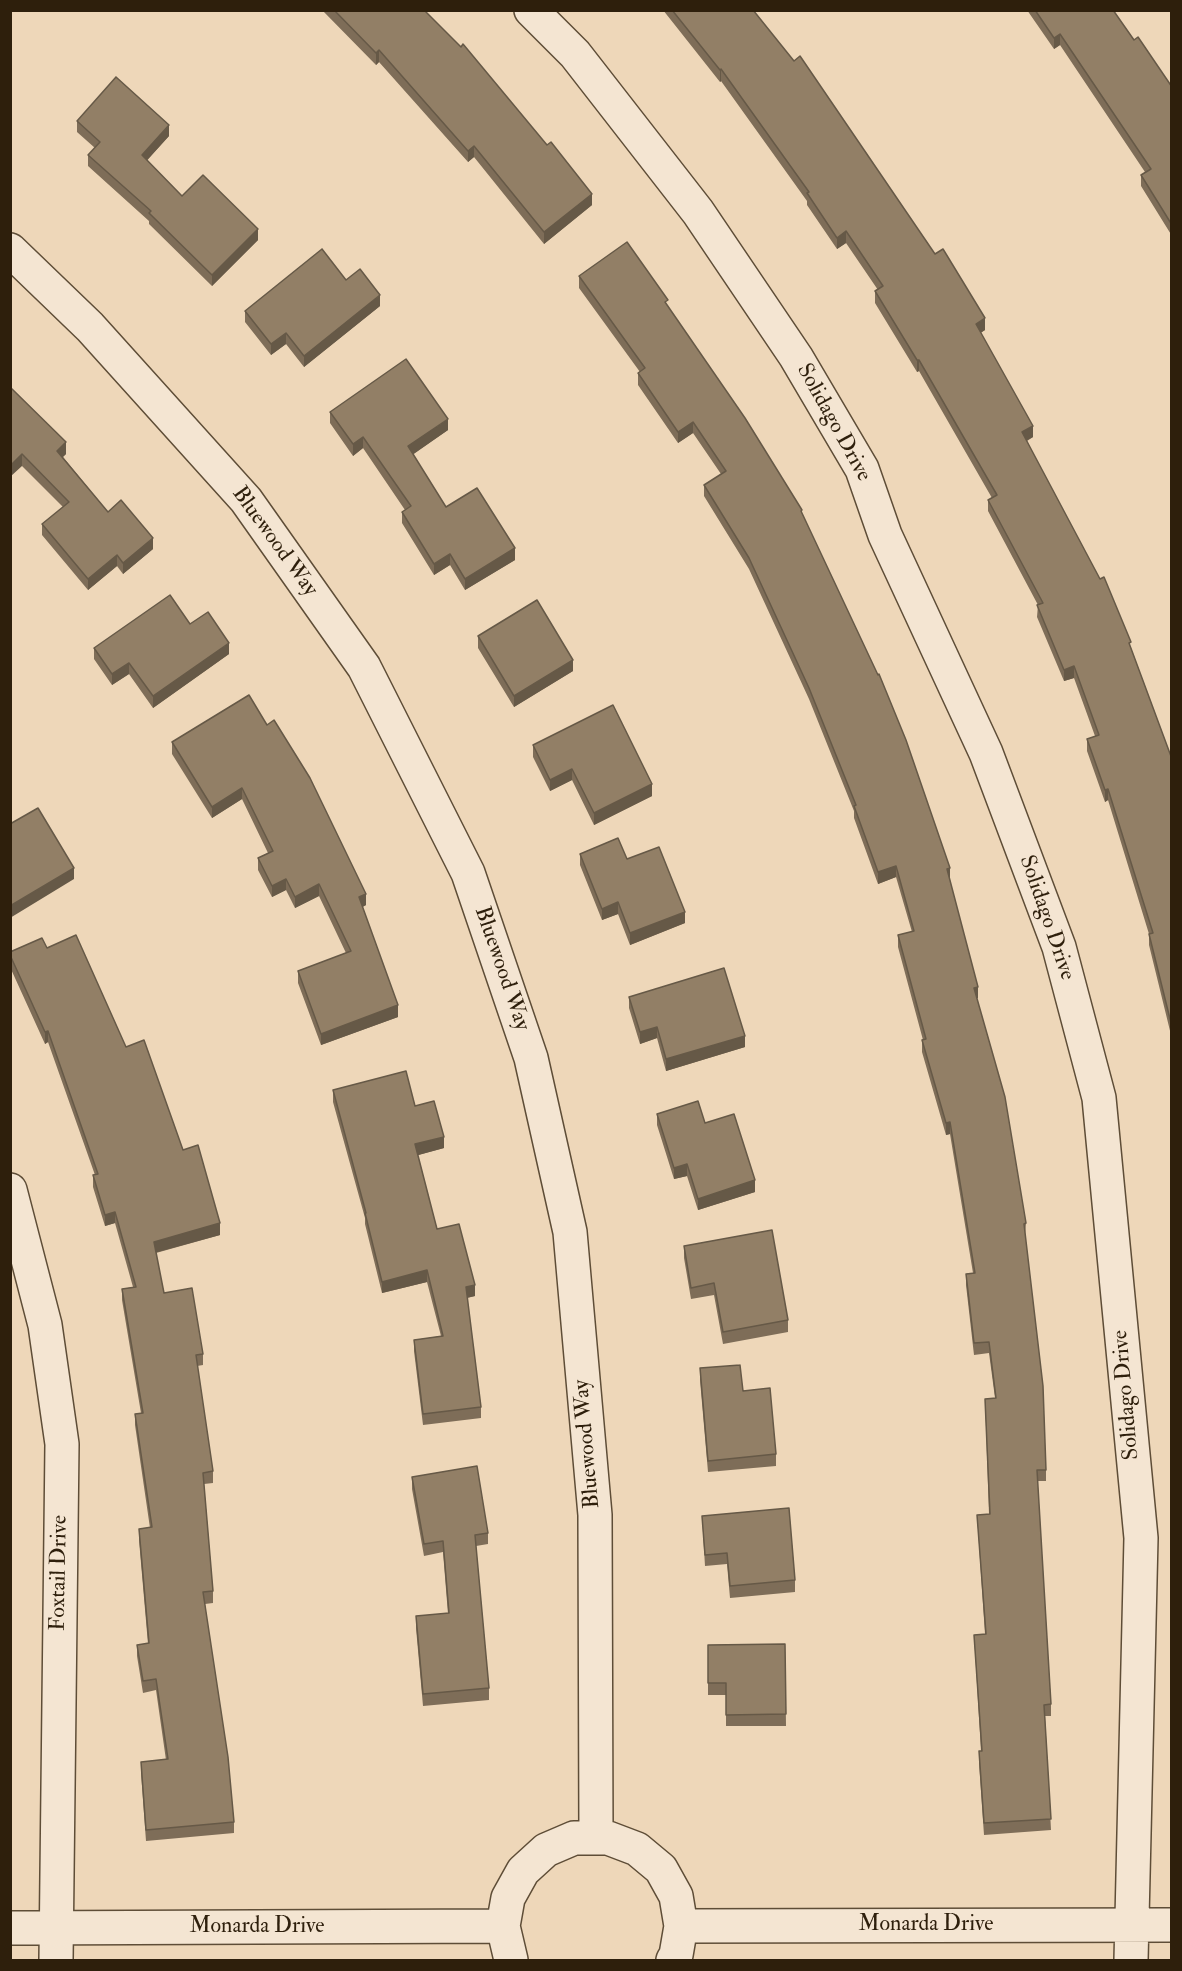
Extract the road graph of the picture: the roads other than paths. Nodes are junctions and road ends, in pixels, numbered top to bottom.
1 (531, 10) edge
2 (10, 250) edge
3 (10, 1190) edge
4 (596, 1838) junction
5 (1131, 1924) junction
6 (1172, 1925) edge
7 (503, 1926) junction
8 (681, 1926) junction
9 (10, 1928) edge
10 (55, 1928) junction
11 (56, 1960) edge
12 (511, 1960) edge
13 (673, 1960) edge
14 (1131, 1960) edge

1 - 5 street, Solidago Drive
2 - 4 street, Bluewood Way
3 - 10 street, Foxtail Drive
4 - 7 street
4 - 8 street
5 - 6 street, Monarda Drive
5 - 8 street, Monarda Drive
5 - 14 street, Solidago Drive
7 - 10 street, Monarda Drive
7 - 12 street
8 - 13 street
9 - 10 street, Monarda Drive
10 - 11 street, Foxtail Drive

